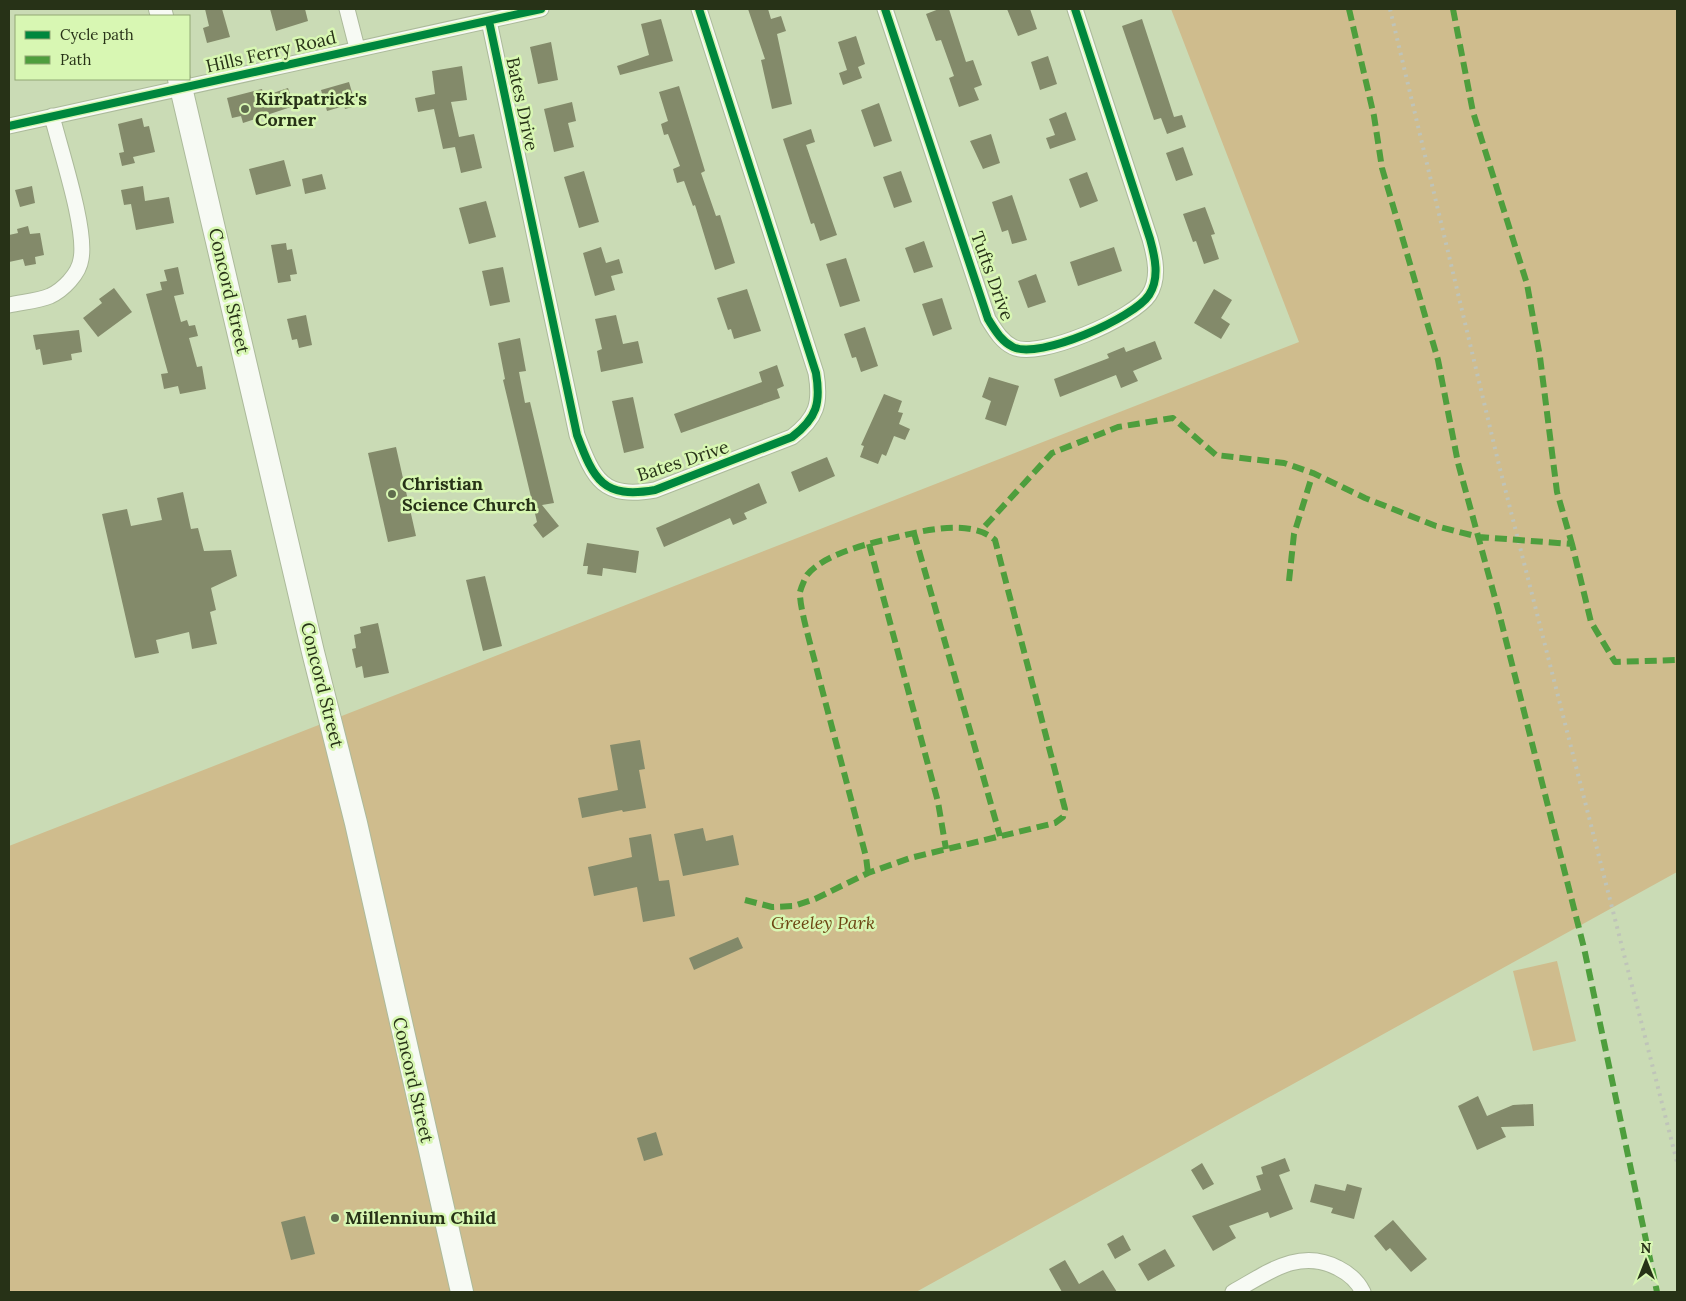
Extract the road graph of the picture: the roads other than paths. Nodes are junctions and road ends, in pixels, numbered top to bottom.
1 (347, 9) edge
2 (541, 9) edge
3 (699, 9) edge
4 (884, 9) edge
5 (1075, 9) edge
6 (489, 21) junction
7 (357, 48) junction
8 (180, 83) edge
9 (52, 116) junction
10 (9, 126) edge
11 (9, 305) edge
12 (462, 1292) edge
13 (1233, 1292) edge
14 (1363, 1292) edge

1 - 7 street
2 - 6 street, Hills Ferry Road
3 - 6 street, Bates Drive
4 - 5 street, Tufts Drive
6 - 7 street, Hills Ferry Road
7 - 8 street, Hills Ferry Road
8 - 9 street, Hills Ferry Road
8 - 12 main road, Concord Street
9 - 10 street, Hills Ferry Road
9 - 11 street
13 - 14 street

